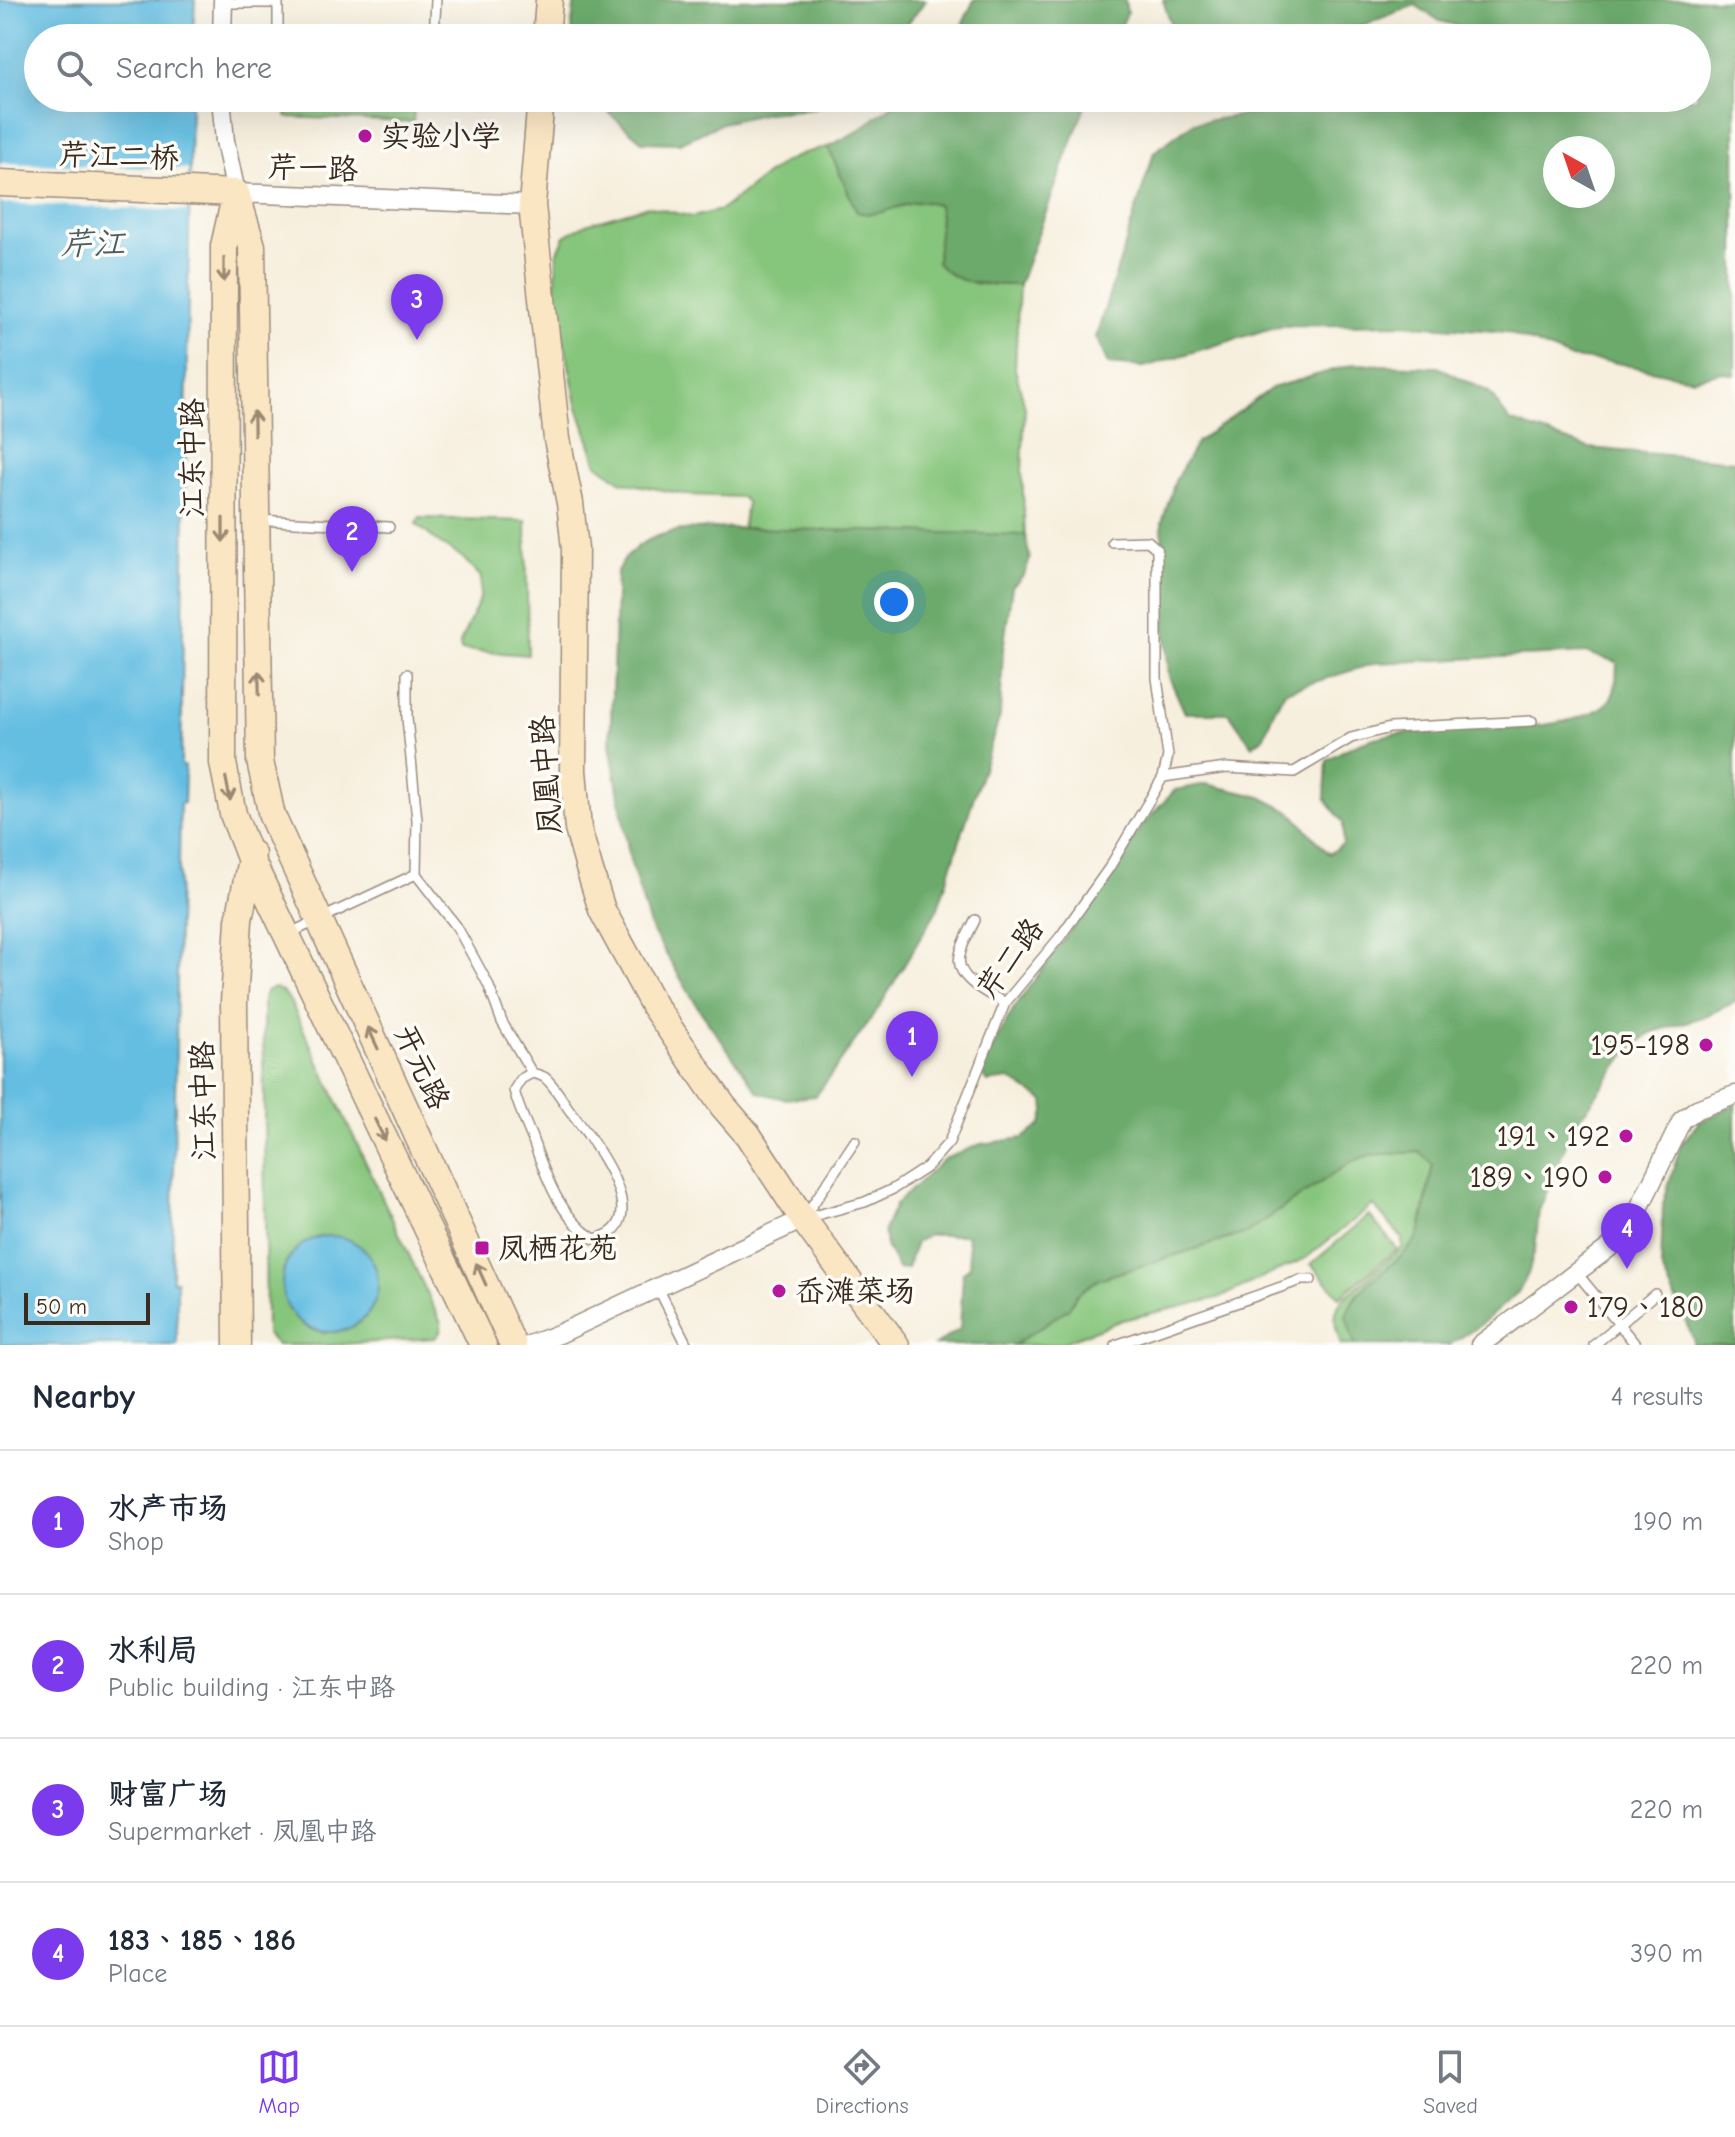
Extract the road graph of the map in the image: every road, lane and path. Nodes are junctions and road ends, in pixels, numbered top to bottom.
1 (436, 0) edge
2 (549, 0) edge
3 (223, 2) edge
4 (278, 2) edge
5 (222, 24) edge
6 (278, 24) edge
7 (435, 24) edge
8 (547, 24) edge
9 (222, 112) edge
10 (540, 112) edge
11 (0, 183) edge
12 (236, 193) junction
13 (532, 205) junction
14 (255, 519) junction
15 (389, 527) dead end
16 (1112, 542) dead end
17 (407, 674) dead end
18 (1532, 721) dead end
19 (1163, 777) junction
20 (272, 816) junction
21 (250, 858) junction
22 (416, 874) junction
23 (318, 920) junction
24 (975, 920) dead end
25 (288, 934) junction
26 (1005, 1003) junction
27 (532, 1073) junction
28 (1735, 1095) edge
29 (855, 1141) dead end
30 (803, 1219) junction
31 (1576, 1272) junction
32 (1311, 1280) dead end
33 (658, 1288) junction
34 (1655, 1294) dead end
35 (1619, 1324) junction
36 (237, 1345) edge
37 (483, 1345) edge
38 (513, 1345) edge
39 (529, 1345) edge
40 (687, 1345) edge
41 (896, 1345) edge
42 (1116, 1345) edge
43 (1480, 1345) edge
44 (1594, 1345) edge
45 (1636, 1345) edge

1 - 7 lane
2 - 8 main road
3 - 4 lane
3 - 5 street
4 - 6 lane
9 - 12 street
10 - 13 main road, 凤凰中路
11 - 12 main road, 芹江二桥
12 - 13 street, 芹一路
14 -> 12 main road, 江东中路
12 -> 21 main road, 江东中路
13 - 30 main road, 凤凰中路
14 - 15 lane
20 -> 14 main road, 江东中路
16 - 19 lane, 芹二路
17 - 22 lane
18 - 19 lane
19 - 26 lane, 芹二路
20 - 21 main road
20 - 23 main road, 开元路
21 - 25 main road
21 - 36 main road, 江东中路
22 - 23 lane
22 - 27 lane
23 - 25 lane
38 -> 23 main road, 开元路
24 - 26 lane
25 -> 37 main road
26 - 30 lane, 芹二路
27 - 27 lane
28 - 31 street
29 - 30 lane
30 - 33 street, 芹二路
30 - 41 main road
31 - 35 lane
31 - 43 street
32 - 42 lane
33 - 39 street, 芹二路
33 - 40 lane
34 - 35 lane
35 - 44 lane
35 - 45 lane

